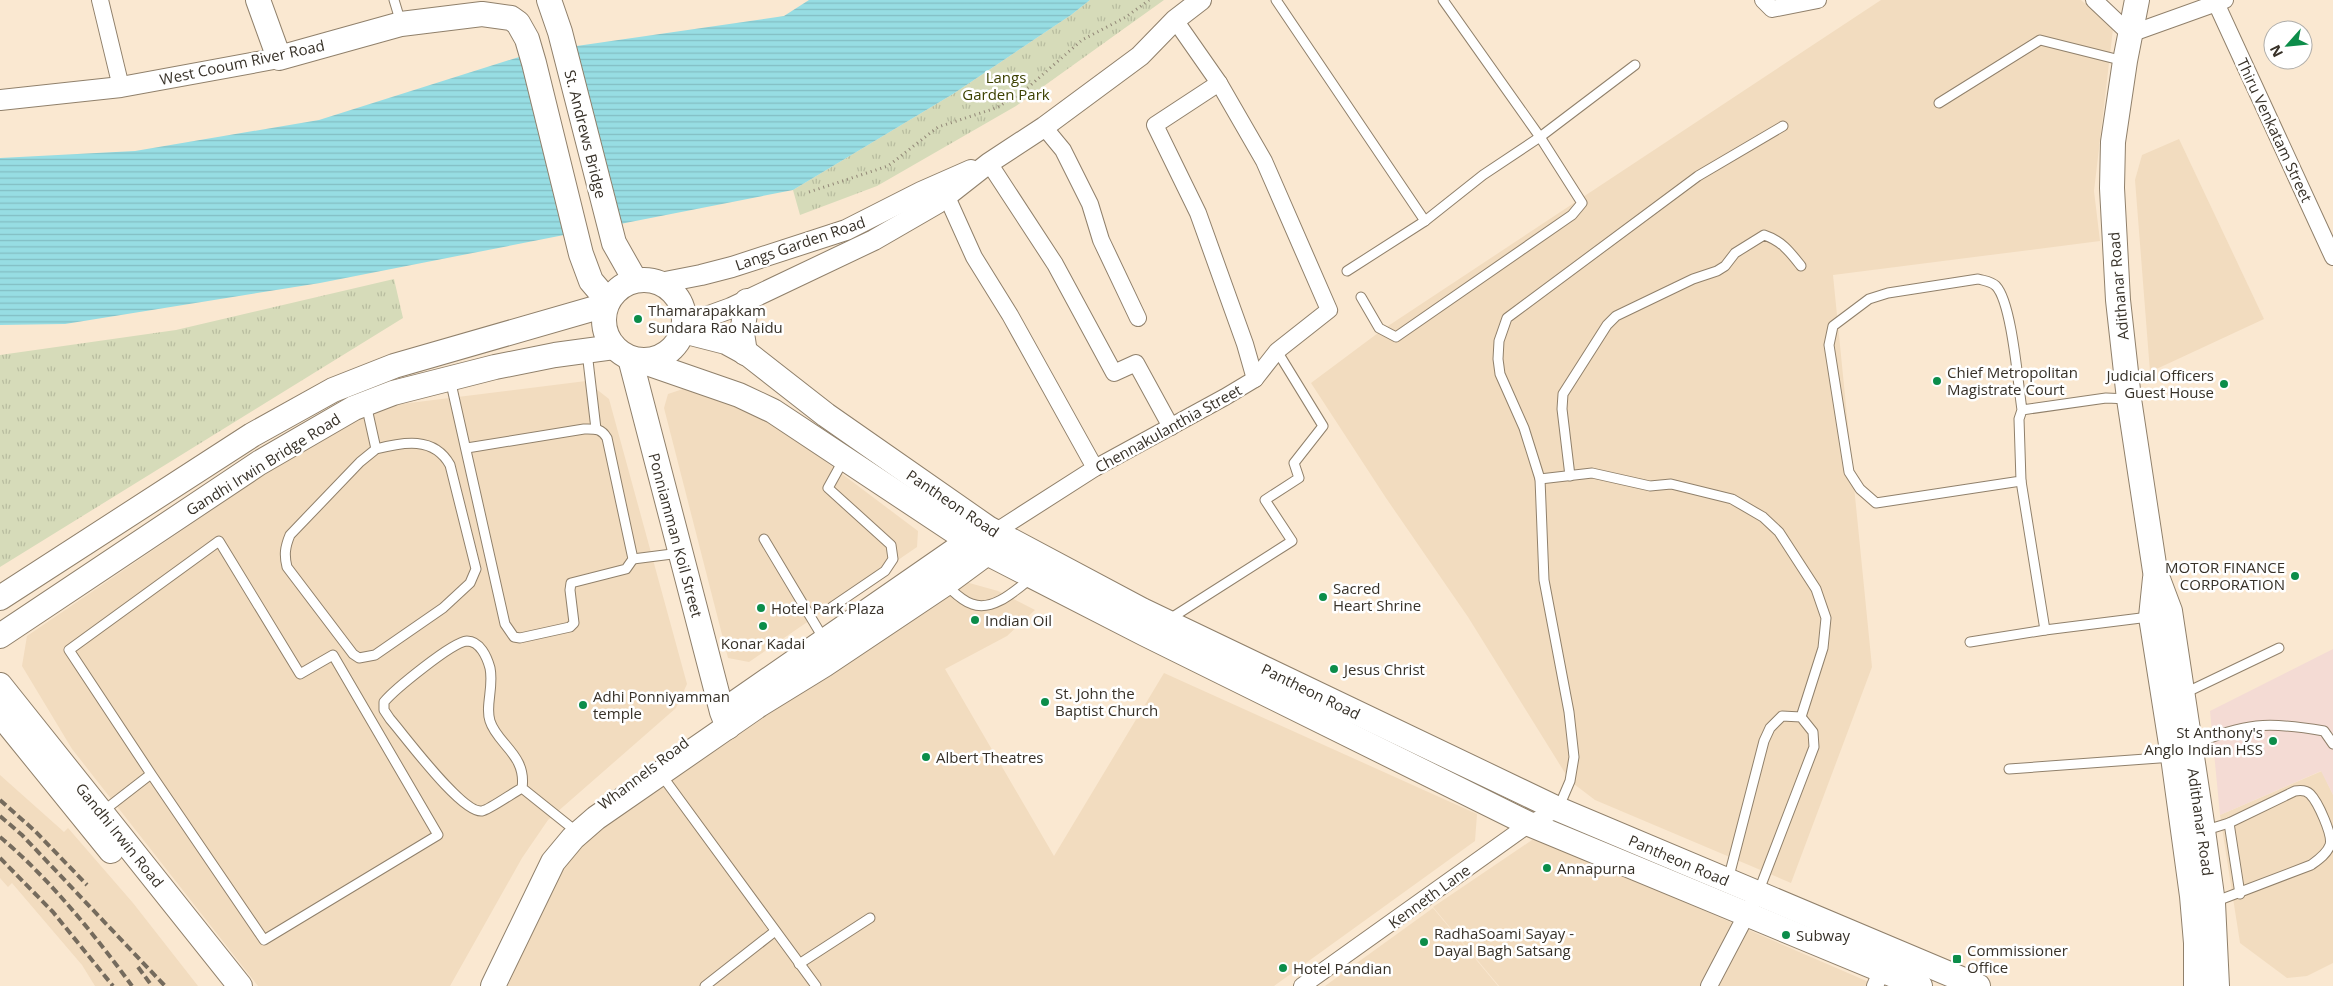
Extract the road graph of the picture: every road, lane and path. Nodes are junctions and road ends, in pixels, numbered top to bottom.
1 (100, 0) edge
2 (258, 0) edge
3 (394, 0) edge
4 (549, 0) edge
5 (1149, 0) edge
6 (1201, 0) edge
7 (1276, 0) edge
8 (1443, 0) edge
9 (1763, 0) edge
10 (1818, 0) edge
11 (2094, 0) edge
12 (2137, 0) edge
13 (2221, 1) edge
14 (2109, 7) edge
15 (1175, 20) junction
16 (401, 24) junction
17 (2130, 34) junction
18 (279, 58) junction
19 (2125, 61) junction
20 (1635, 66) dead end
21 (1219, 83) junction
22 (121, 88) junction
23 (0, 100) edge
24 (1939, 102) dead end
25 (1782, 126) dead end
26 (1044, 127) junction
27 (1540, 137) junction
28 (989, 163) junction
29 (809, 192) dead end
30 (947, 197) junction
31 (1425, 221) junction
32 (2333, 257) edge
33 (1801, 266) dead end
34 (1347, 271) dead end
35 (635, 280) junction
36 (591, 281) junction
37 (660, 283) junction
38 (1361, 297) dead end
39 (747, 301) junction
40 (607, 303) junction
41 (576, 315) junction
42 (1138, 318) dead end
43 (683, 328) junction
44 (586, 350) junction
45 (1277, 351) junction
46 (745, 352) junction
47 (627, 355) junction
48 (450, 379) junction
49 (1255, 379) junction
50 (2129, 399) junction
51 (366, 403) junction
52 (2022, 410) junction
53 (833, 420) junction
54 (1172, 427) junction
55 (596, 429) junction
56 (818, 440) junction
57 (467, 448) junction
58 (376, 449) junction
59 (845, 459) junction
60 (1096, 468) junction
61 (1570, 476) junction
62 (1540, 479) junction
63 (2021, 480) junction
64 (989, 538) junction
65 (764, 539) dead end
66 (681, 552) junction
67 (633, 559) junction
68 (2155, 571) junction
69 (1033, 576) junction
70 (945, 584) junction
71 (0, 598) edge
72 (832, 607) dead end
73 (2151, 617) junction
74 (1165, 621) junction
75 (2045, 630) junction
76 (0, 636) edge
77 (825, 641) junction
78 (1970, 642) dead end
79 (2279, 648) dead end
80 (0, 685) edge
81 (2182, 694) junction
82 (0, 714) edge
83 (1801, 717) junction
84 (725, 719) junction
85 (2333, 744) edge
86 (2181, 751) junction
87 (2009, 769) dead end
88 (660, 773) junction
89 (151, 774) junction
90 (522, 788) junction
91 (1558, 809) junction
92 (102, 813) junction
93 (2229, 823) junction
94 (1528, 824) junction
95 (572, 828) junction
96 (2203, 831) junction
97 (1727, 880) junction
98 (1758, 893) junction
99 (2240, 894) junction
100 (2213, 903) junction
101 (1746, 915) junction
102 (870, 918) dead end
103 (774, 932) junction
104 (799, 964) junction
105 (1878, 978) edge
106 (221, 986) edge
107 (240, 986) edge
108 (482, 986) edge
109 (493, 986) edge
110 (705, 986) edge
111 (816, 986) edge
112 (1302, 986) edge
113 (1709, 986) edge
114 (1920, 986) edge
115 (1978, 986) edge
116 (2196, 986) edge
117 (2218, 986) edge

1 - 22 street
2 - 18 main road
3 - 16 lane
4 - 35 main road, St. Andrews Bridge
5 - 29 path
6 - 15 street, Langs Garden Road
7 - 31 lane
8 - 27 lane
9 - 10 street
11 - 14 street
12 - 17 main road, Adithanar Road
13 - 17 street
13 - 32 street, Thiru Venkatam Street
14 - 17 street
15 - 21 street
15 - 26 street, Langs Garden Road
16 - 18 main road, West Cooum River Road
16 - 36 main road, West Cooum River Road
17 - 19 main road, Adithanar Road
18 - 22 street, West Cooum River Road
19 - 24 lane
19 - 50 main road, Adithanar Road
20 - 27 lane
21 - 45 street, Chennakulanthia Street
21 - 49 street
22 - 23 street, West Cooum River Road
25 - 62 lane
26 - 28 street, Langs Garden Road
26 - 42 street
27 - 31 lane
27 - 38 lane
28 - 30 street, Langs Garden Road
28 - 37 street, Langs Garden Road
28 - 54 street
30 - 39 street, Langs Garden Road
30 - 60 street
31 - 34 lane
33 - 61 lane
35 - 37 main road
35 - 40 main road
36 - 40 main road
36 - 41 main road
37 - 43 main road
39 - 43 street, Langs Garden Road
39 - 46 main road
40 - 41 main road, Gandhi Irwin Bridge Road
40 - 47 main road
41 - 71 main road, Gandhi Irwin Bridge Road
43 - 46 main road, Pantheon Road
43 - 47 main road
44 - 47 main road, Gandhi Irwin Bridge Road
44 - 48 main road, Gandhi Irwin Bridge Road
44 - 55 lane
45 - 49 street, Chennakulanthia Street
45 - 74 lane
46 - 53 main road, Pantheon Road
47 - 56 main road, Pantheon Road
47 - 66 main road, Ponniamman Koil Street
48 - 51 main road, Gandhi Irwin Bridge Road
48 - 57 lane
49 - 54 street, Chennakulanthia Street
50 - 52 lane
50 - 68 main road, Adithanar Road
51 - 58 lane
51 - 76 main road, Gandhi Irwin Bridge Road
52 - 63 lane
52 - 63 lane
53 - 56 main road
53 - 64 main road, Pantheon Road
54 - 60 street, Chennakulanthia Street
55 - 57 lane
55 - 67 lane
56 - 59 main road, Pantheon Road
57 - 67 lane
58 - 58 lane
59 - 64 main road, Pantheon Road
59 - 72 lane
60 - 64 street, Chennakulanthia Street
61 - 62 lane
61 - 83 lane
62 - 91 lane
63 - 75 lane
64 - 69 main road, Pantheon Road
64 - 70 main road, Whannels Road
64 - 74 main road, Pantheon Road
64 - 77 main road, Whannels Road
65 - 77 lane
66 - 67 lane
66 - 84 main road, Ponniamman Koil Street
68 - 73 main road, Adithanar Road
68 - 81 main road, Adithanar Road
69 - 70 lane
69 - 94 main road, Pantheon Road
70 - 84 main road, Whannels Road
73 - 75 lane
73 - 86 main road, Adithanar Road
74 - 91 main road, Pantheon Road
75 - 78 lane
77 - 84 main road, Whannels Road
79 - 81 lane
80 - 92 main road, Gandhi Irwin Road
81 - 86 main road, Adithanar Road
82 - 106 main road, Gandhi Irwin Road
83 - 97 lane
83 - 98 lane
84 - 88 main road, Whannels Road
84 - 95 main road, Whannels Road
85 - 86 lane
86 - 87 lane
86 - 96 main road, Adithanar Road
86 - 116 main road, Adithanar Road
88 - 103 lane
88 - 109 main road, Whannels Road
89 - 89 lane
89 - 92 lane
90 - 90 lane
90 - 95 lane
91 - 94 street, Kenneth Lane
91 - 97 main road, Pantheon Road
92 - 107 main road, Gandhi Irwin Road
93 - 96 lane
93 - 99 lane
93 - 99 lane
94 - 101 main road, Pantheon Road
94 - 112 street, Kenneth Lane
95 - 108 main road, Whannels Road
96 - 100 main road, Adithanar Road
97 - 98 main road, Pantheon Road
98 - 101 street
98 - 115 main road, Pantheon Road
99 - 100 lane
100 - 117 main road, Adithanar Road
101 - 105 main road, Pantheon Road
101 - 113 street
102 - 104 lane
103 - 104 lane
103 - 110 lane
104 - 111 lane
105 - 114 main road, Pantheon Road

